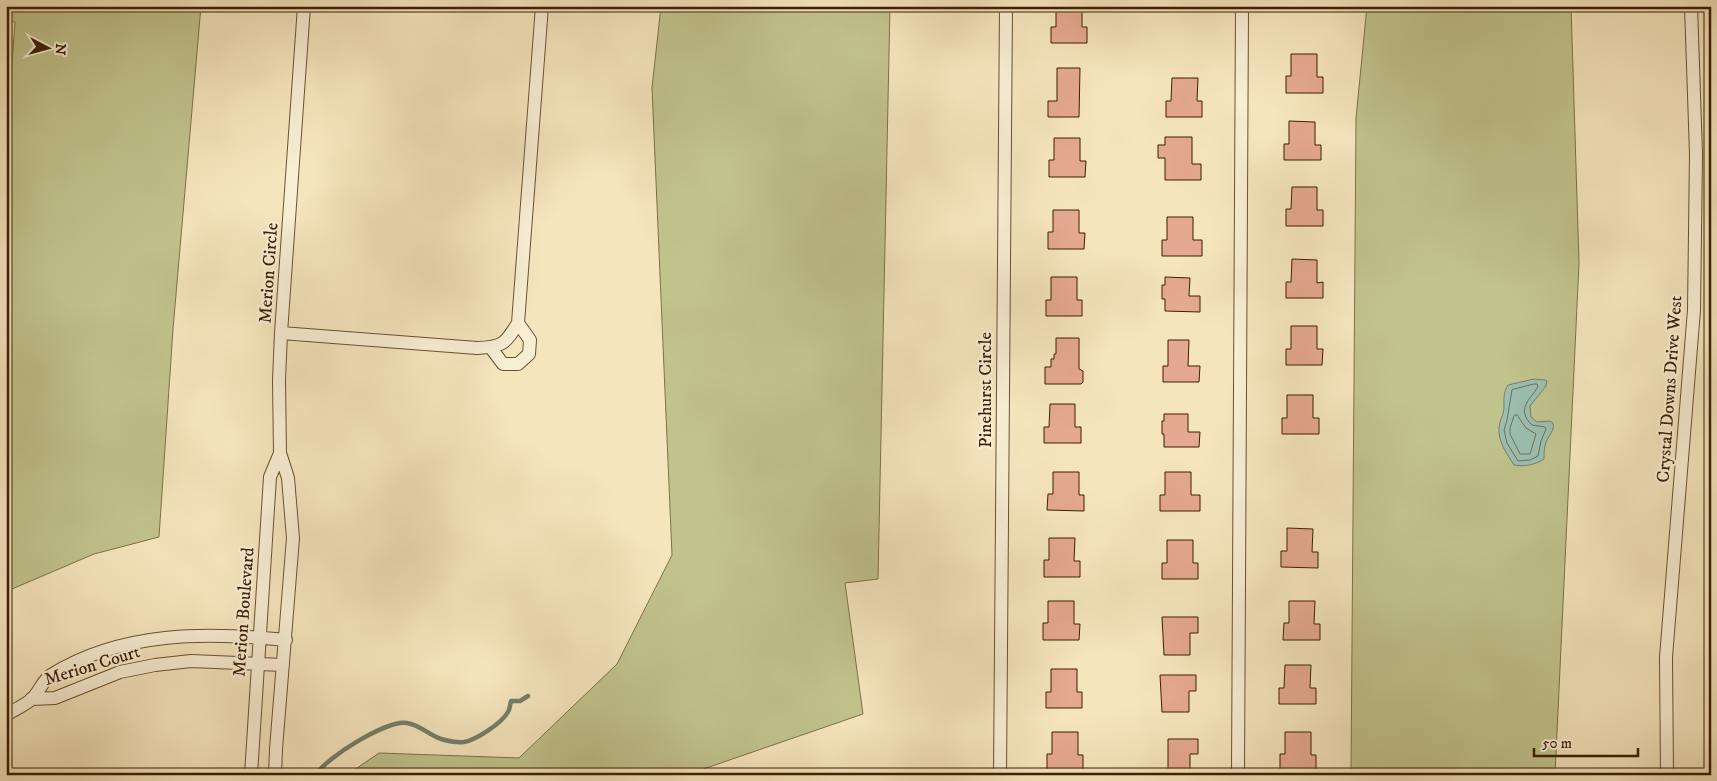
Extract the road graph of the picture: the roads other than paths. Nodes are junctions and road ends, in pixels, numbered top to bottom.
1 (304, 6) edge
2 (542, 6) edge
3 (1006, 6) edge
4 (1691, 6) edge
5 (1243, 8) edge
6 (518, 323) junction
7 (281, 333) junction
8 (491, 348) junction
9 (280, 453) junction
10 (259, 637) junction
11 (286, 640) junction
12 (257, 664) junction
13 (283, 665) junction
14 (31, 699) junction
15 (6, 716) edge
16 (251, 775) edge
17 (276, 775) edge
18 (1000, 775) edge
19 (1238, 775) edge
20 (1667, 775) edge

1 - 7 street, Merion Circle
2 - 6 street
3 - 18 street, Pinehurst Circle
4 - 20 street, Crystal Downs Drive West
5 - 19 street
6 - 8 street
6 - 8 street
7 - 8 street, Merion Circle
7 - 9 street, Merion Boulevard
9 - 10 street, Merion Boulevard
9 - 11 street, Merion Boulevard
10 - 11 street, Merion Court
10 - 12 street, Merion Boulevard
10 - 14 street, Merion Court
11 - 13 street, Merion Boulevard
12 - 13 street, Merion Court
12 - 14 street, Merion Court
12 - 16 street, Merion Boulevard
13 - 17 street, Merion Boulevard
14 - 15 street, Merion Court

